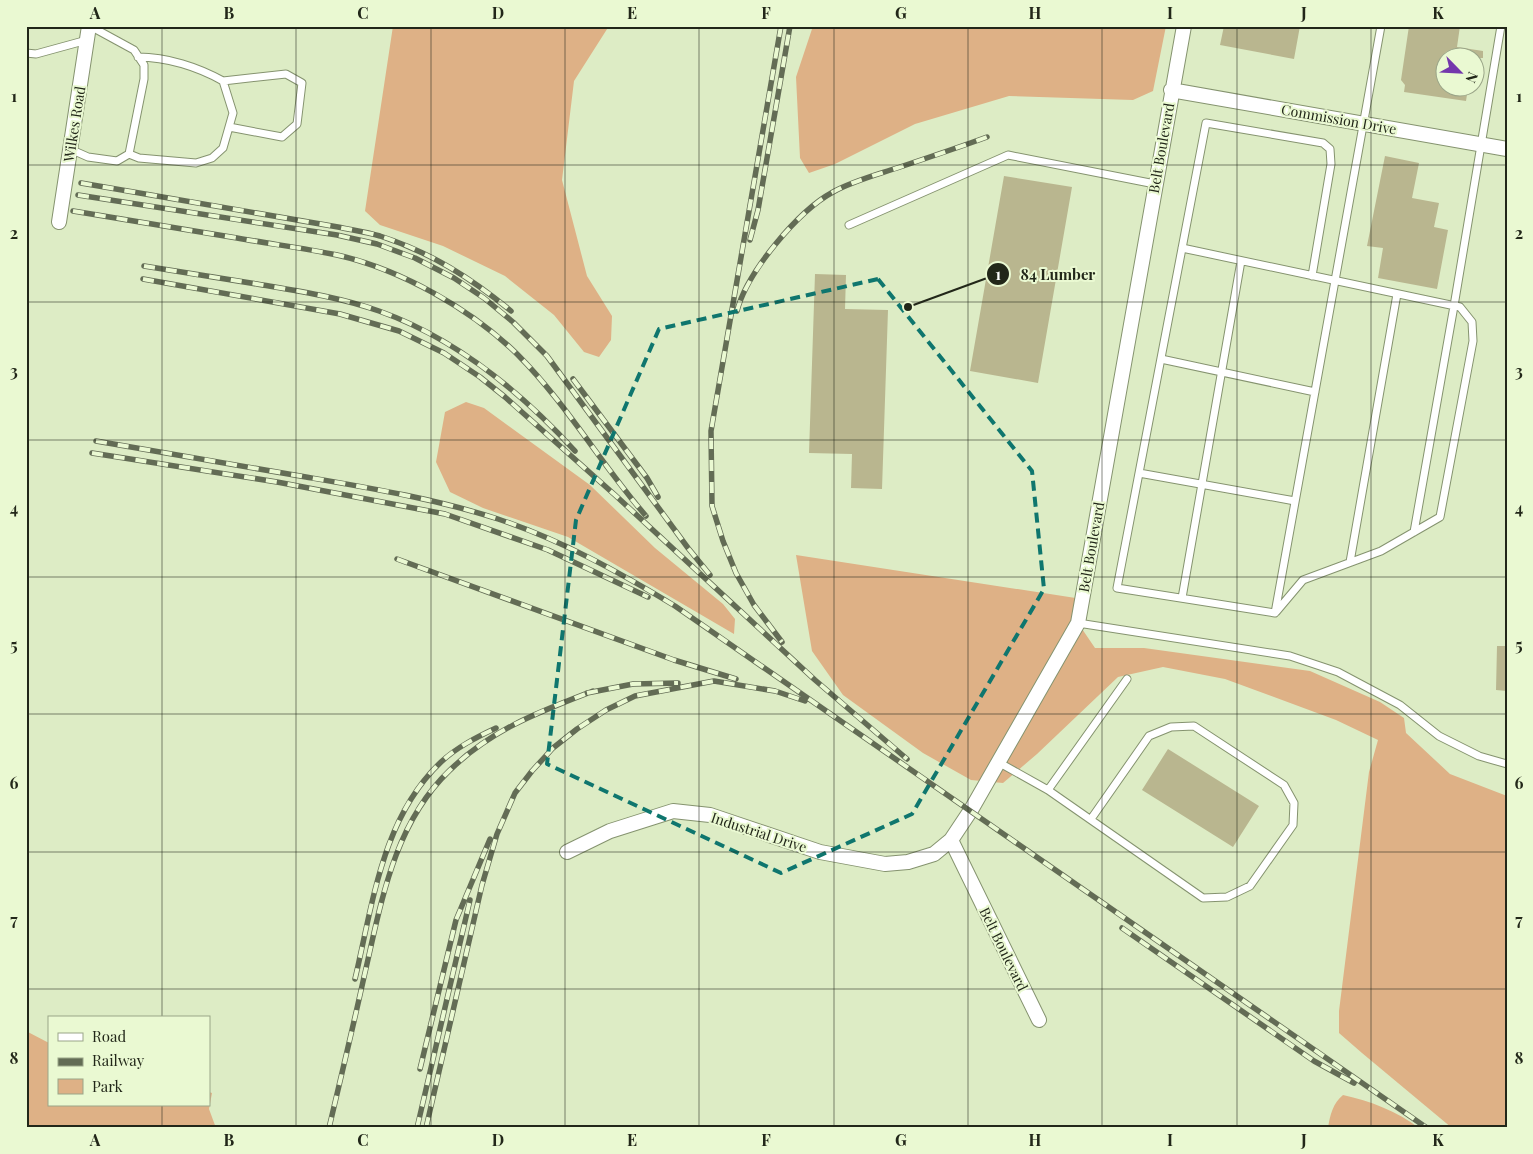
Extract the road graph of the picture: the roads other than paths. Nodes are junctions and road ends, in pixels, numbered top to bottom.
1 (1184, 26) edge
2 (1381, 26) edge
3 (1501, 26) edge
4 (89, 31) edge
5 (26, 53) edge
6 (138, 57) junction
7 (223, 82) junction
8 (1172, 90) junction
9 (1363, 124) junction
10 (229, 128) junction
11 (1480, 144) junction
12 (70, 149) junction
13 (1507, 149) edge
14 (130, 154) junction
15 (1155, 184) junction
16 (59, 222) dead end
17 (849, 225) dead end
18 (1182, 248) junction
19 (1241, 260) junction
20 (1312, 276) junction
21 (1335, 281) junction
22 (1397, 294) junction
23 (1454, 306) junction
24 (1160, 360) junction
25 (1222, 372) junction
26 (1315, 392) junction
27 (1139, 473) junction
28 (1202, 484) junction
29 (1296, 501) junction
30 (1414, 532) junction
31 (1350, 562) junction
32 (1182, 598) junction
33 (1275, 613) junction
34 (1078, 623) junction
35 (1127, 679) dead end
36 (998, 762) junction
37 (1507, 764) edge
38 (1048, 790) junction
39 (1091, 819) junction
40 (951, 840) junction
41 (567, 852) dead end
42 (1039, 1020) dead end

1 - 8 street, Belt Boulevard
2 - 9 lane
3 - 11 lane
4 - 5 lane
4 - 6 lane
4 - 12 street, Wilkes Road
6 - 7 lane
6 - 14 lane
7 - 10 lane
7 - 10 lane
8 - 9 street, Commission Drive
8 - 15 street, Belt Boulevard
9 - 11 street, Commission Drive
9 - 21 lane
10 - 14 lane
11 - 13 street, Commission Drive
11 - 23 lane
12 - 14 lane
12 - 16 street, Wilkes Road
15 - 17 lane
15 - 34 street, Belt Boulevard
18 - 19 lane
18 - 20 lane
18 - 24 lane
19 - 20 lane
19 - 25 lane
20 - 21 lane
21 - 22 lane
21 - 26 lane
22 - 23 lane
22 - 31 lane
23 - 30 lane
23 - 30 lane
24 - 25 lane
24 - 27 lane
25 - 26 lane
25 - 28 lane
26 - 29 lane
27 - 28 lane
27 - 32 lane
28 - 29 lane
28 - 32 lane
29 - 33 lane
30 - 31 lane
31 - 33 lane
32 - 33 lane
34 - 36 street, Belt Boulevard
34 - 37 lane
35 - 38 lane
36 - 38 lane
36 - 40 street, Belt Boulevard
38 - 39 lane
39 - 39 lane
40 - 41 street, Industrial Drive
40 - 42 street, Belt Boulevard

